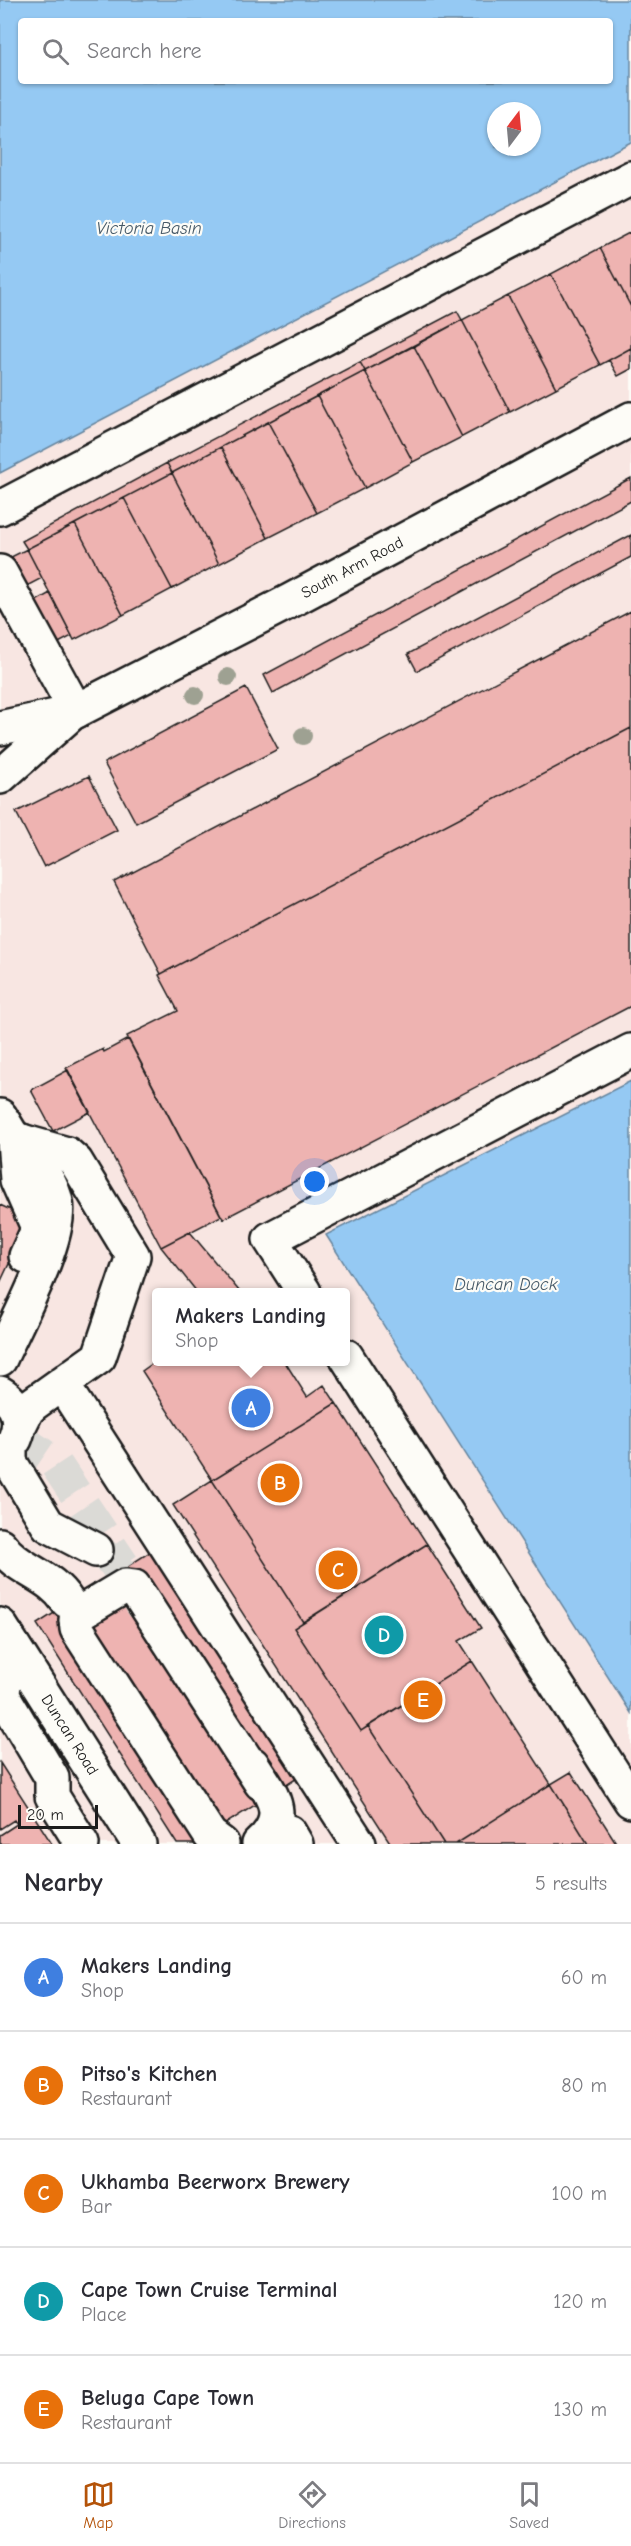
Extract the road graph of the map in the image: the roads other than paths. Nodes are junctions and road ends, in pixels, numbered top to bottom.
1 (631, 178) edge
2 (631, 419) edge
3 (0, 508) edge
4 (0, 572) edge
5 (74, 712) junction
6 (0, 728) edge
7 (0, 762) edge
8 (0, 768) edge
9 (0, 777) edge
10 (631, 1051) edge
11 (12, 1132) edge
12 (301, 1288) edge
13 (0, 1315) edge
14 (0, 1359) edge
15 (350, 1364) edge
16 (62, 1383) junction
17 (2, 1393) edge
18 (10, 1443) edge
19 (0, 1545) edge
20 (124, 1566) tunnel mouth
21 (4, 1631) edge
22 (2, 1697) edge
23 (261, 1783) dead end
24 (631, 1801) edge
25 (82, 1844) edge
26 (139, 1844) edge
27 (222, 1844) edge
28 (259, 1844) edge
29 (359, 1844) edge

1 - 3 street
2 - 5 street, South Arm Road
4 - 5 street
5 - 6 street, South Arm Road
5 - 9 street, South Arm Road
7 - 8 street
10 - 12 street
11 - 13 street
11 - 14 street
11 - 16 street
15 - 24 street
16 - 18 street
16 - 29 street
17 - 18 street
18 - 19 street
20 - 28 street
21 - 22 street
21 - 26 street, Duncan Road
22 - 25 street
23 - 27 street

